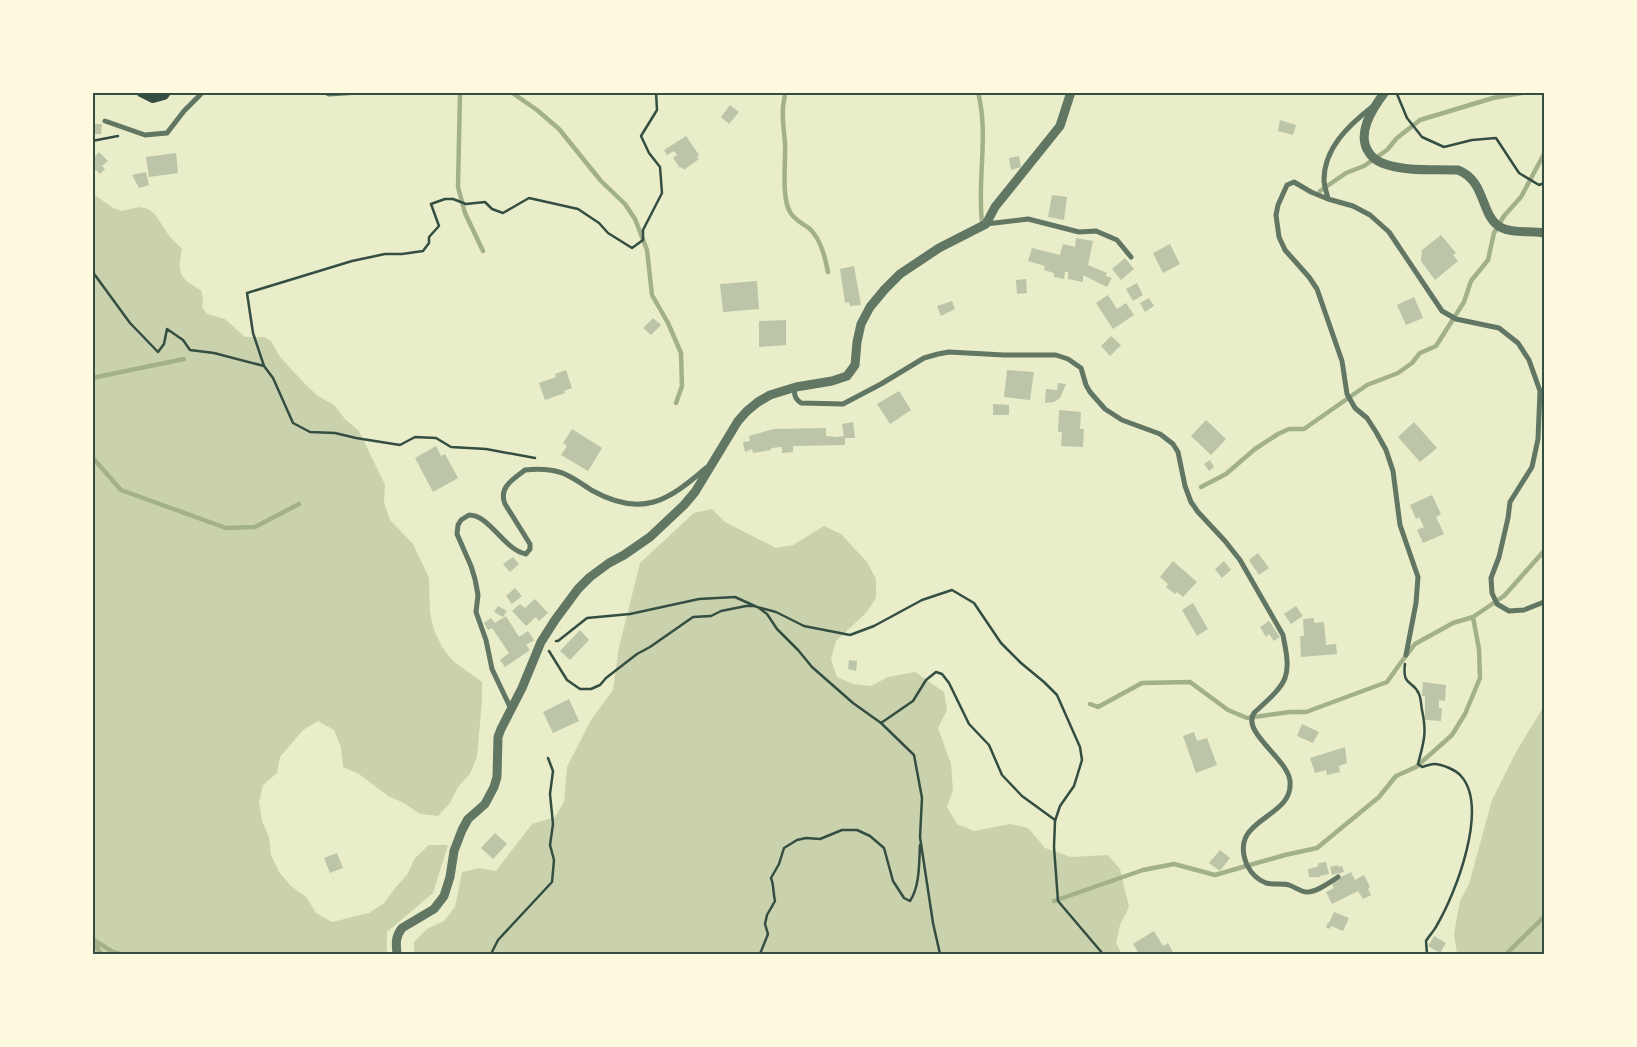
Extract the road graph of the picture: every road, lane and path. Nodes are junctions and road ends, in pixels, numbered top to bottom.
1 (141, 92) edge
2 (166, 92) edge
3 (203, 92) edge
4 (324, 92) edge
5 (360, 92) edge
6 (656, 92) edge
7 (1071, 92) edge
8 (1385, 92) edge
9 (1396, 92) edge
10 (1376, 104) junction
11 (105, 120) dead end
12 (1544, 183) edge
13 (1328, 199) junction
14 (986, 224) junction
15 (1544, 233) edge
16 (1131, 257) dead end
17 (92, 271) edge
18 (264, 366) junction
19 (796, 386) junction
20 (537, 459) dead end
21 (714, 461) junction
22 (1544, 602) edge
23 (757, 607) junction
24 (541, 642) junction
25 (1406, 655) joint
26 (511, 709) junction
27 (881, 723) junction
28 (548, 758) dead end
29 (1055, 820) junction
30 (920, 837) junction
31 (1338, 877) dead end
32 (397, 954) edge
33 (491, 954) edge
34 (760, 954) edge
35 (940, 954) edge
36 (1103, 954) edge
37 (1427, 954) edge

1 - 2 main road
3 - 11 street
4 - 5 street
6 - 18 path
7 - 14 street
8 - 10 street
9 - 12 path
10 - 13 street
10 - 15 street
13 - 22 street
13 - 25 street
14 - 16 street
14 - 19 street
17 - 18 path
18 - 20 path
19 - 21 street
19 - 31 street
21 - 24 street
21 - 26 street
23 - 24 path
23 - 24 path
23 - 27 path
23 - 29 path
24 - 26 street
25 - 37 path
26 - 32 street
27 - 29 path
27 - 30 path
28 - 33 path
29 - 36 path
30 - 34 path
30 - 35 path

